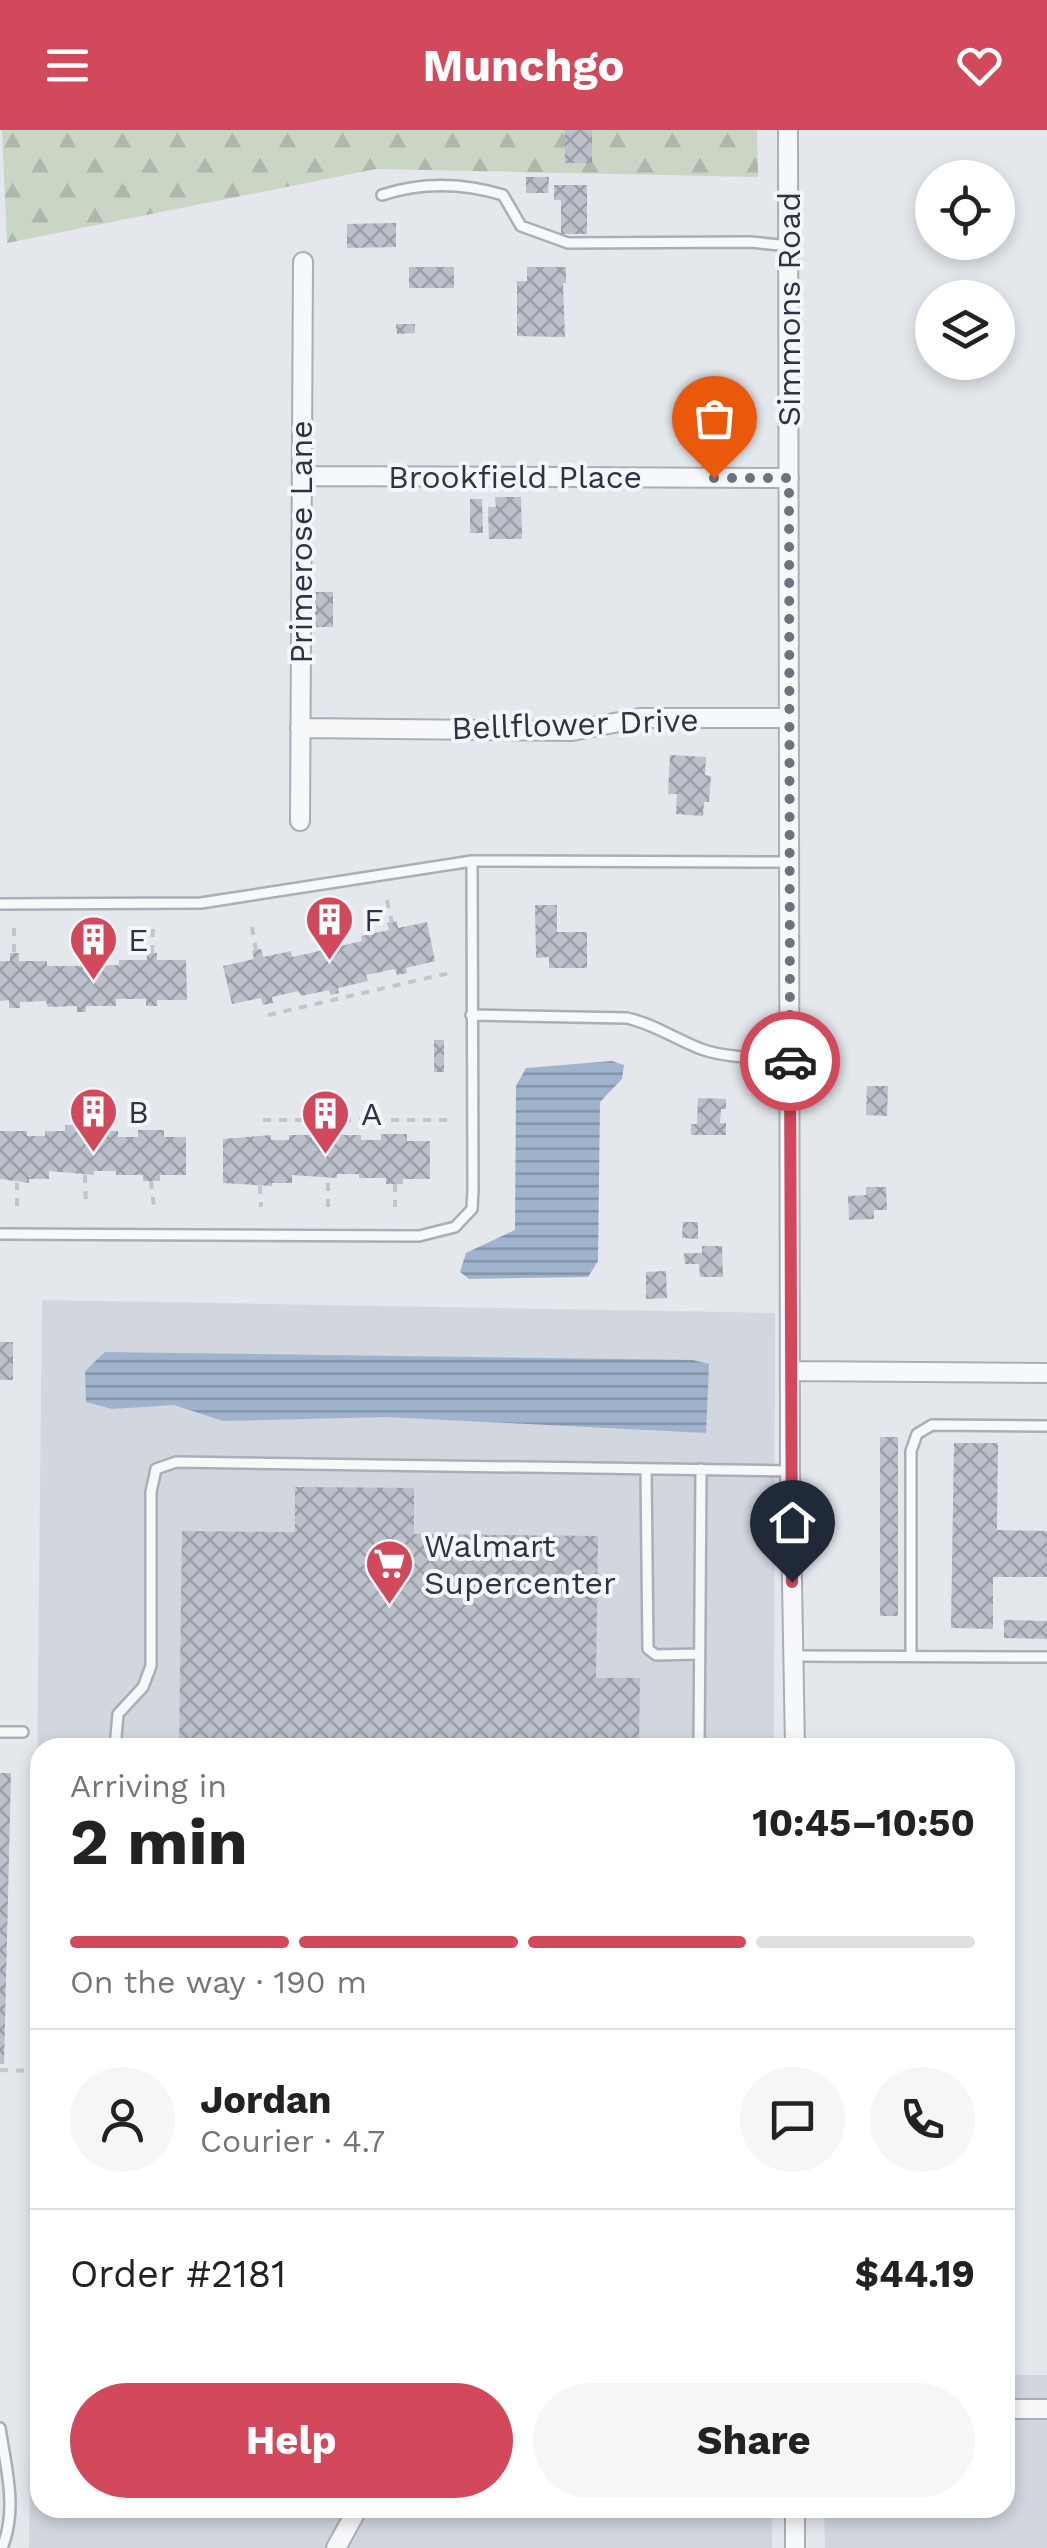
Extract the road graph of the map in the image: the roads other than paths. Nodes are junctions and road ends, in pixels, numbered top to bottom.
1 (788, 130) edge
2 (382, 195) dead end
3 (788, 246) junction
4 (303, 262) dead end
5 (302, 476) junction
6 (789, 478) junction
7 (789, 718) junction
8 (300, 728) junction
9 (300, 821) dead end
10 (472, 861) junction
11 (790, 862) junction
12 (0, 904) edge
13 (471, 1015) junction
14 (790, 1058) junction
15 (0, 1234) edge
16 (790, 1371) junction
17 (1047, 1373) edge
18 (1047, 1426) edge
19 (646, 1469) junction
20 (701, 1469) junction
21 (790, 1471) junction
22 (699, 1654) junction
23 (910, 1655) junction
24 (793, 1656) junction
25 (1047, 1657) edge
26 (0, 1732) edge
27 (22, 1732) dead end
28 (116, 1738) edge
29 (698, 1738) edge
30 (795, 1738) edge
31 (1015, 2409) edge
32 (1047, 2409) edge
33 (0, 2428) edge
34 (5, 2502) edge
35 (352, 2518) edge
36 (795, 2518) edge
37 (2, 2548) edge
38 (336, 2548) edge
39 (795, 2548) edge

1 - 3 street, Simmons Road
2 - 3 lane
3 - 6 street, Simmons Road
4 - 5 street, Primerose Lane
5 - 6 street, Brookfield Place
5 - 8 street, Primerose Lane
6 - 7 street, Simmons Road
7 - 8 street, Bellflower Drive
7 - 11 street, Simmons Road
8 - 9 street, Primerose Lane
10 - 11 lane
10 - 12 lane
10 - 13 lane
11 - 14 street, Simmons Road
13 - 14 lane
13 - 15 lane
14 - 16 street, Simmons Road
16 - 17 street
16 - 21 street, Simmons Road
18 - 23 lane
19 - 20 lane
19 - 22 lane
19 - 28 lane
20 - 21 lane
20 - 22 lane
21 - 24 street, Simmons Road
22 - 29 lane
23 - 24 lane
23 - 25 lane
24 - 30 street, Simmons Road
26 - 27 lane
31 - 32 street
33 - 34 lane
34 - 37 lane
35 - 38 street
36 - 39 street

